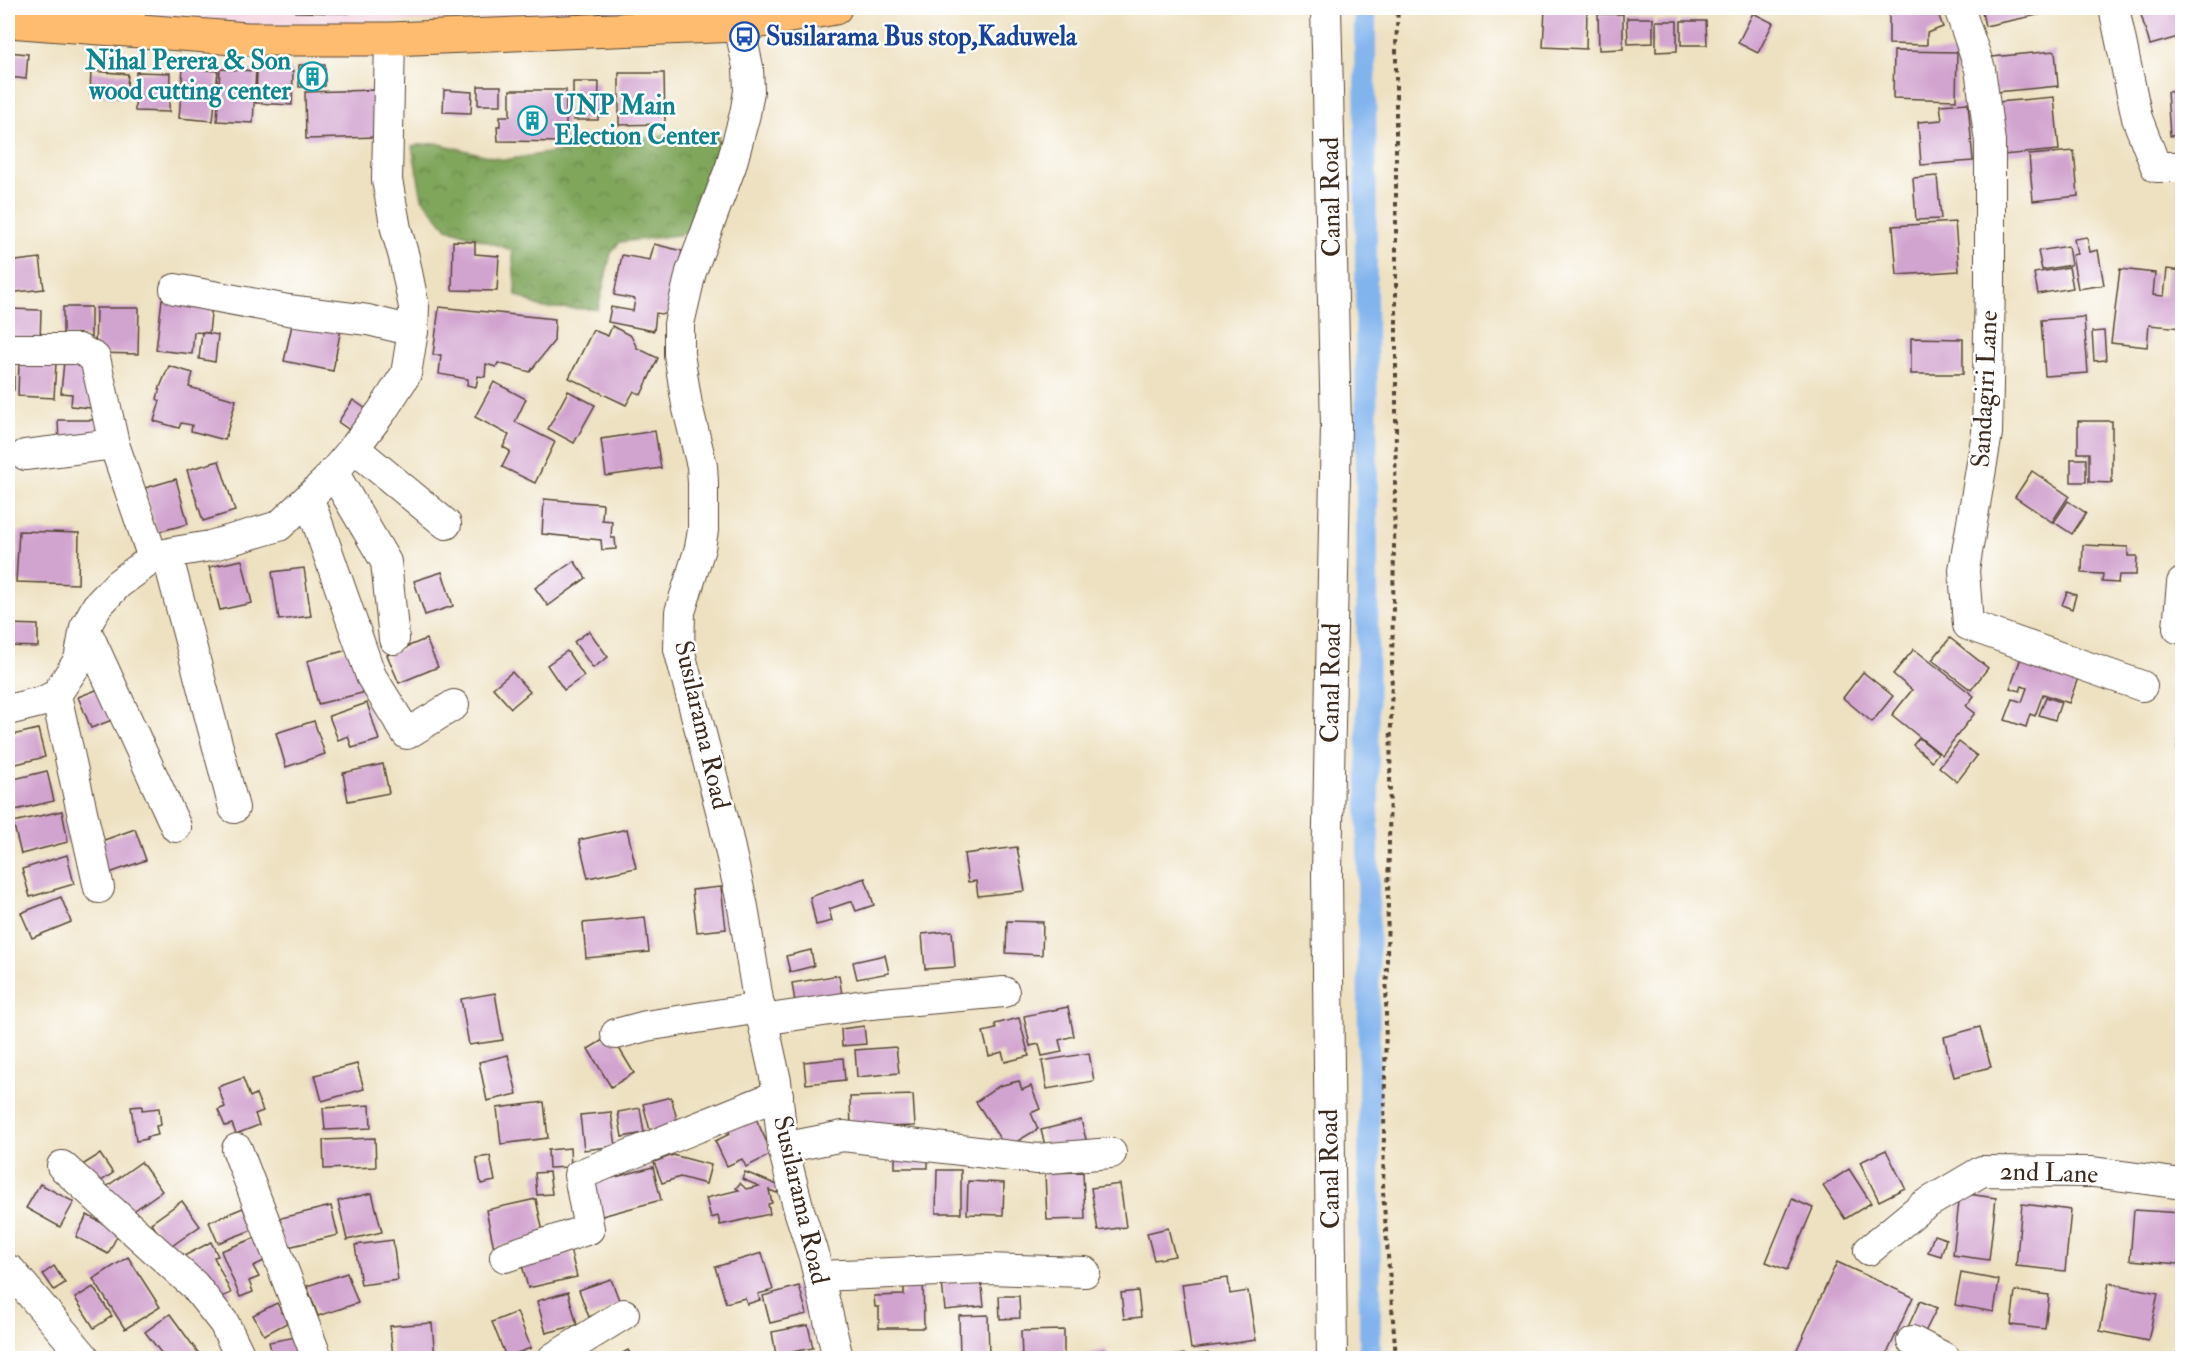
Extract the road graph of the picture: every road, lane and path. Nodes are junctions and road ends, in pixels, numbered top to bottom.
1 (835, 8) edge
2 (1326, 8) edge
3 (1398, 8) edge
4 (1959, 8) edge
5 (2114, 8) edge
6 (129, 19) edge
7 (8, 21) edge
8 (739, 25) junction
9 (390, 39) junction
10 (2182, 167) edge
11 (176, 289) dead end
12 (413, 331) junction
13 (8, 349) edge
14 (114, 444) junction
15 (354, 448) junction
16 (25, 455) dead end
17 (333, 472) junction
18 (309, 498) junction
19 (446, 524) dead end
20 (160, 556) junction
21 (2182, 583) edge
22 (86, 628) junction
23 (2178, 628) dead end
24 (394, 639) dead end
25 (371, 676) junction
26 (2142, 686) dead end
27 (56, 695) junction
28 (454, 705) dead end
29 (8, 710) edge
30 (390, 734) dead end
31 (234, 808) dead end
32 (176, 827) dead end
33 (99, 888) dead end
34 (1004, 992) dead end
35 (761, 1014) junction
36 (616, 1034) dead end
37 (778, 1095) junction
38 (783, 1148) junction
39 (237, 1149) dead end
40 (1111, 1153) dead end
41 (62, 1166) dead end
42 (2182, 1184) edge
43 (1869, 1250) dead end
44 (505, 1257) dead end
45 (11, 1270) dead end
46 (1085, 1272) dead end
47 (819, 1276) junction
48 (624, 1314) dead end
49 (1912, 1341) dead end
50 (85, 1359) edge
51 (242, 1359) edge
52 (318, 1359) edge
53 (553, 1359) edge
54 (838, 1359) edge
55 (1332, 1359) edge
56 (1396, 1359) edge
57 (1946, 1359) edge

1 - 8 main road
2 - 55 street, Canal Road
3 - 56 path
4 - 26 street, Sandagiri Lane
5 - 10 street
6 - 7 main road
6 - 9 main road
8 - 9 main road
8 - 35 street, Susilarama Road
9 - 12 street
11 - 12 street
12 - 15 street
13 - 14 street
14 - 16 street
14 - 20 street
15 - 17 street
15 - 19 street
17 - 18 street
17 - 24 street
18 - 20 street
18 - 25 street
20 - 22 street
20 - 31 street
21 - 23 street
22 - 27 street
22 - 32 street
25 - 28 street
25 - 30 street
27 - 29 street
27 - 33 street
34 - 35 street
35 - 36 street
35 - 37 street, Susilarama Road
37 - 38 street, Susilarama Road
37 - 44 street
38 - 40 street
38 - 47 street, Susilarama Road
39 - 52 street
41 - 51 street
42 - 43 street, 2nd Lane
45 - 50 street
46 - 47 street
47 - 54 street, Susilarama Road
48 - 53 street
49 - 57 street

